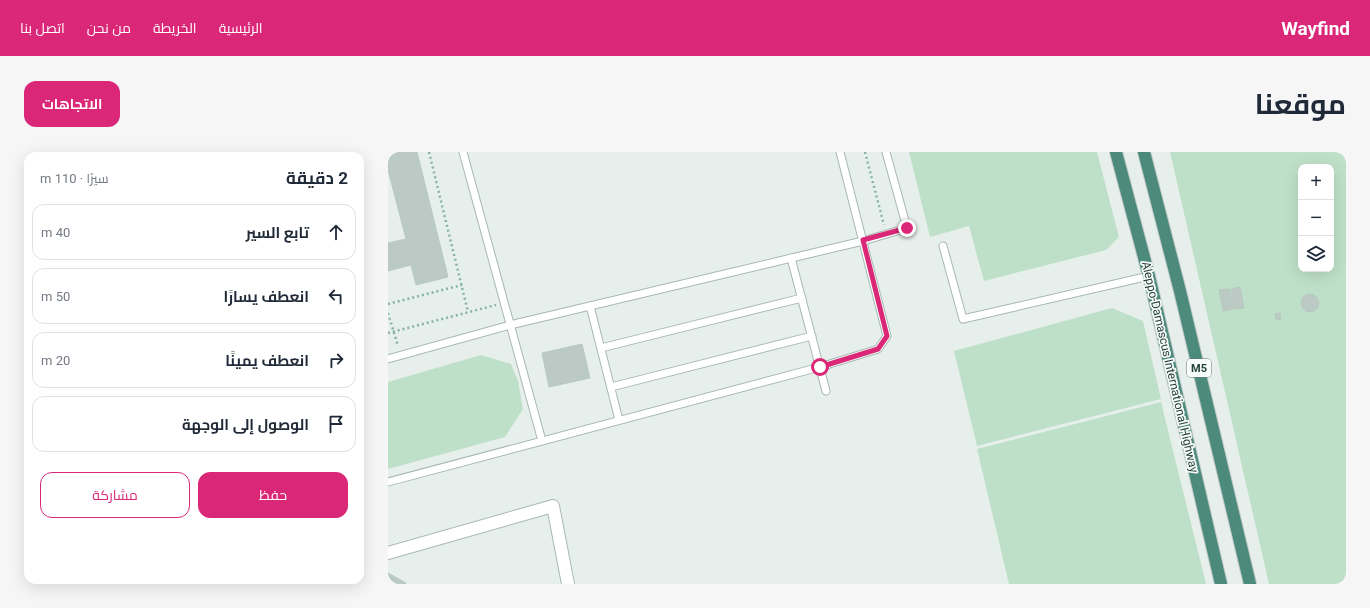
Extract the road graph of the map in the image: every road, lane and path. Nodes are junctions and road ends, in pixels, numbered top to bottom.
1 (429, 152) edge
2 (463, 152) edge
3 (840, 152) edge
4 (865, 152) edge
5 (886, 152) edge
6 (1116, 152) edge
7 (1144, 152) edge
8 (887, 234) junction
9 (863, 240) junction
10 (943, 246) dead end
11 (791, 258) junction
12 (1149, 276) junction
13 (462, 285) junction
14 (802, 298) junction
15 (504, 303) junction
16 (388, 304) edge
17 (590, 306) junction
18 (468, 312) junction
19 (388, 313) edge
20 (510, 325) junction
21 (393, 332) junction
22 (388, 333) edge
23 (812, 336) junction
24 (601, 348) junction
25 (400, 356) junction
26 (388, 359) edge
27 (820, 367) junction
28 (611, 387) junction
29 (826, 391) dead end
30 (619, 420) junction
31 (542, 441) junction
32 (388, 482) edge
33 (388, 553) edge
34 (568, 584) edge
35 (1221, 584) edge
36 (1250, 584) edge

1 - 13 path
2 - 15 lane
3 - 9 lane
4 - 8 path
5 - 8 lane
6 - 12 highway, Aleppo-Damascus International Highway / M5
7 - 36 highway, M5
8 - 9 lane
9 - 11 lane
9 - 27 lane
10 - 12 lane
11 - 14 lane
11 - 17 lane
12 - 35 highway, Aleppo-Damascus International Highway / M5
13 - 16 path
13 - 18 path
14 - 23 lane
14 - 24 lane
15 - 18 path
15 - 20 lane
17 - 20 lane
17 - 24 lane
18 - 21 path
19 - 21 path
20 - 25 lane
20 - 31 lane
21 - 22 path
21 - 25 path
23 - 27 lane
23 - 28 lane
24 - 28 lane
25 - 26 lane
27 - 29 lane
27 - 30 lane
28 - 30 lane
30 - 31 lane
31 - 32 lane
33 - 34 street

